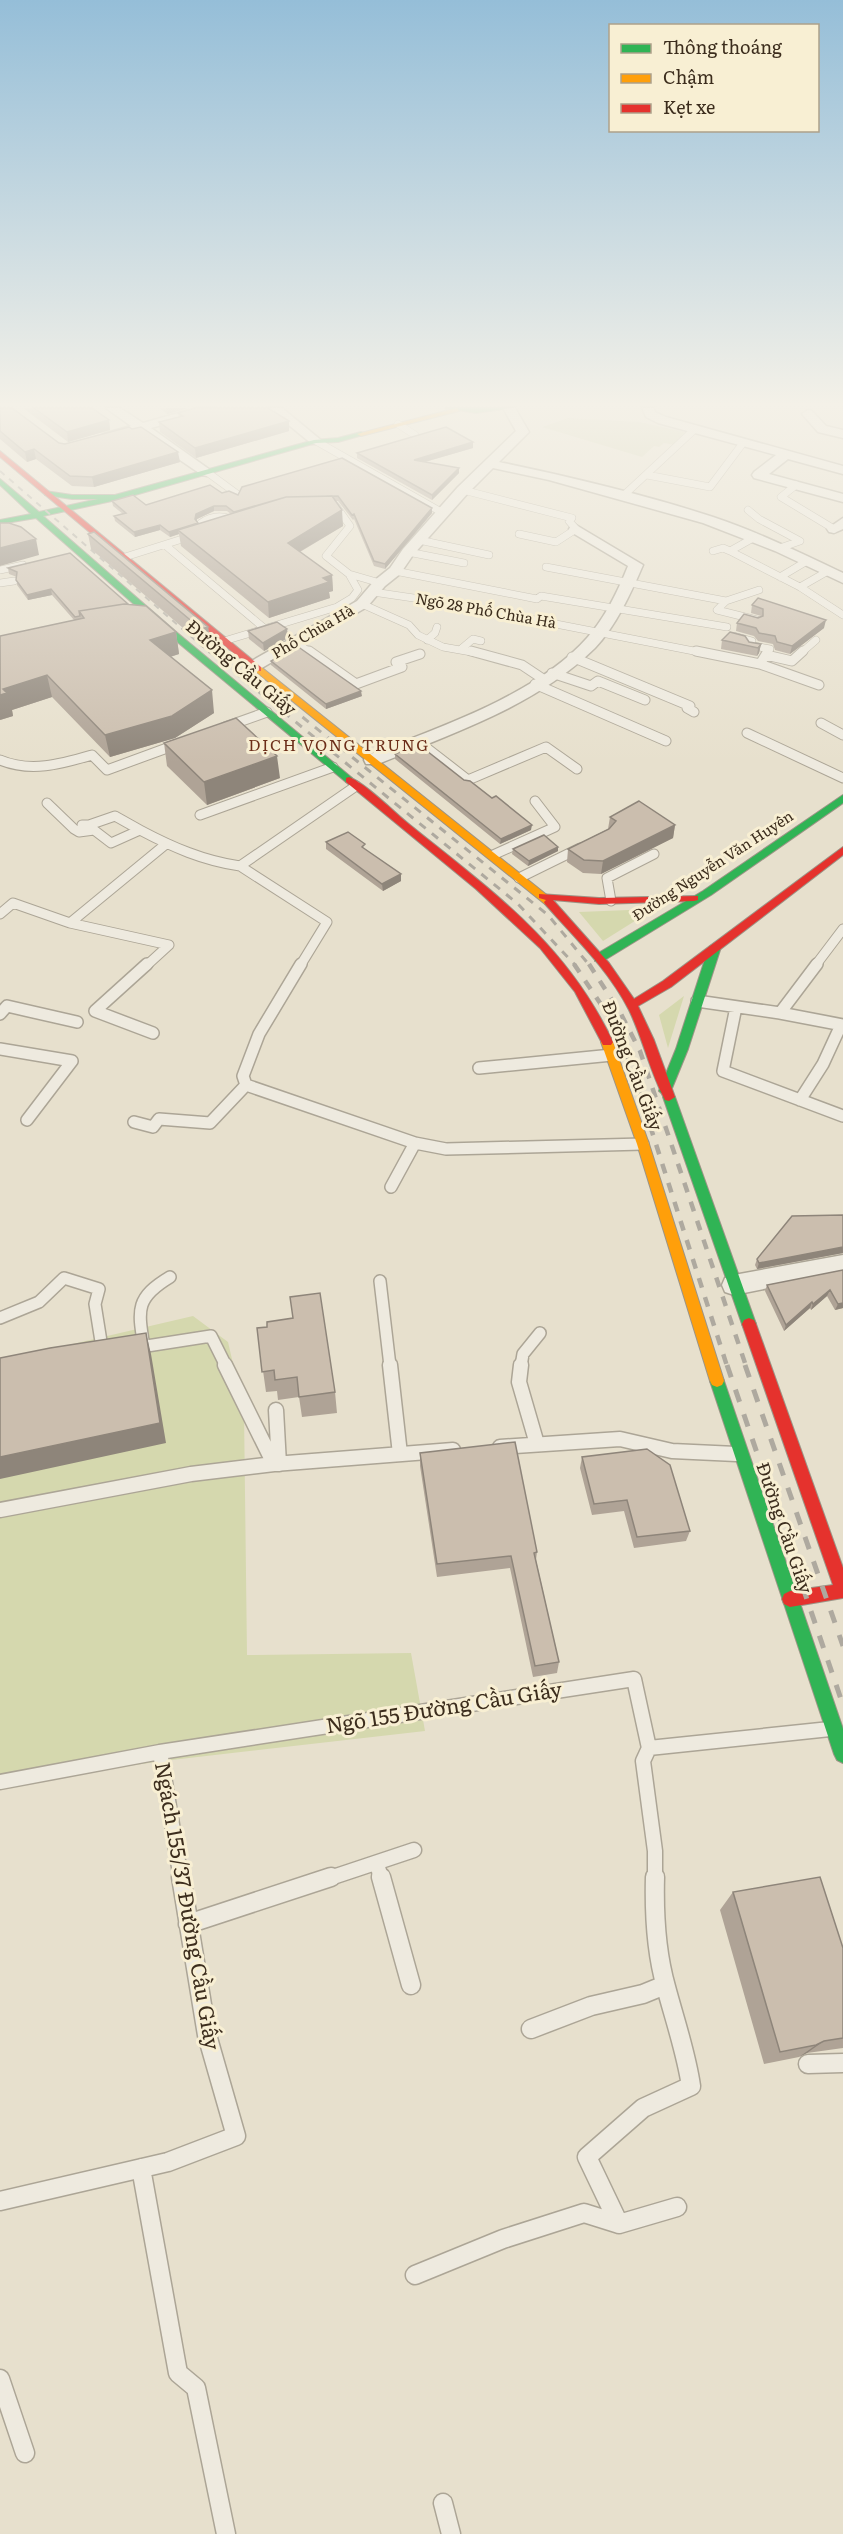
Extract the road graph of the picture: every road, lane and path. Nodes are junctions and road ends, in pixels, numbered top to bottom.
1 (12, 526) edge
2 (50, 526) edge
3 (204, 526) edge
4 (222, 526) edge
5 (350, 526) edge
6 (431, 526) edge
7 (574, 526) edge
8 (726, 526) edge
9 (773, 526) edge
10 (90, 527) edge
11 (576, 529) junction
12 (209, 531) junction
13 (519, 534) dead end
14 (59, 535) junction
15 (756, 537) junction
16 (419, 540) junction
17 (165, 545) junction
18 (780, 548) junction
19 (730, 550) junction
20 (713, 551) dead end
21 (408, 552) junction
22 (489, 555) dead end
23 (125, 557) junction
24 (807, 561) junction
25 (464, 562) dead end
26 (33, 563) edge
27 (546, 567) dead end
28 (0, 570) edge
29 (395, 571) junction
30 (828, 572) junction
31 (349, 574) junction
32 (780, 577) junction
33 (843, 579) edge
34 (14, 581) edge
35 (629, 582) junction
36 (0, 583) edge
37 (376, 587) junction
38 (800, 587) junction
39 (759, 590) dead end
40 (726, 601) junction
41 (362, 604) junction
42 (613, 607) junction
43 (843, 615) edge
44 (308, 617) junction
45 (757, 620) edge
46 (158, 621) junction
47 (143, 623) edge
48 (323, 627) junction
49 (437, 627) dead end
50 (264, 628) junction
51 (598, 632) junction
52 (427, 640) junction
53 (816, 640) edge
54 (224, 641) junction
55 (481, 641) dead end
56 (297, 643) junction
57 (461, 649) junction
58 (420, 654) dead end
59 (766, 655) junction
60 (572, 657) junction
61 (760, 664) junction
62 (254, 666) junction
63 (543, 679) junction
64 (819, 685) dead end
65 (650, 691) junction
66 (267, 712) junction
67 (694, 712) dead end
68 (821, 723) dead end
69 (221, 729) edge
70 (747, 734) dead end
71 (843, 735) edge
72 (188, 741) edge
73 (666, 741) dead end
74 (419, 742) junction
75 (0, 760) edge
76 (372, 760) junction
77 (333, 767) junction
78 (577, 769) dead end
79 (843, 778) edge
80 (356, 786) junction
81 (843, 798) edge
82 (535, 801) dead end
83 (403, 804) junction
84 (200, 816) dead end
85 (140, 830) junction
86 (594, 841) edge
87 (166, 844) junction
88 (843, 850) edge
89 (493, 855) junction
90 (654, 855) edge
91 (240, 866) junction
92 (519, 878) junction
93 (543, 896) junction
94 (699, 898) junction
95 (611, 901) junction
96 (0, 914) edge
97 (70, 923) junction
98 (843, 929) edge
99 (715, 947) junction
100 (599, 958) junction
101 (696, 1000) junction
102 (632, 1005) junction
103 (736, 1007) junction
104 (780, 1013) junction
105 (0, 1014) edge
106 (77, 1022) dead end
107 (842, 1025) edge
108 (153, 1033) dead end
109 (0, 1049) edge
110 (612, 1055) junction
111 (479, 1068) dead end
112 (246, 1085) junction
113 (665, 1091) junction
114 (800, 1100) junction
115 (843, 1116) edge
116 (27, 1120) dead end
117 (134, 1122) dead end
118 (415, 1143) junction
119 (643, 1144) junction
120 (391, 1187) dead end
121 (843, 1264) edge
122 (170, 1277) dead end
123 (380, 1281) dead end
124 (734, 1285) junction
125 (0, 1318) edge
126 (540, 1333) dead end
127 (144, 1347) junction
128 (276, 1410) edge
129 (537, 1444) junction
130 (491, 1447) edge
131 (468, 1449) edge
132 (400, 1454) junction
133 (740, 1454) junction
134 (277, 1464) junction
135 (0, 1510) edge
136 (843, 1590) edge
137 (790, 1599) junction
138 (834, 1728) junction
139 (649, 1749) junction
140 (160, 1752) junction
141 (843, 1754) edge
142 (0, 1782) edge
143 (414, 1850) dead end
144 (377, 1863) junction
145 (189, 1924) junction
146 (411, 1985) dead end
147 (665, 1985) junction
148 (531, 2029) dead end
149 (843, 2063) edge
150 (808, 2064) edge
151 (141, 2168) junction
152 (0, 2201) edge
153 (677, 2207) dead end
154 (619, 2224) junction
155 (415, 2275) dead end
156 (2, 2389) edge
157 (26, 2453) dead end
158 (443, 2503) dead end
159 (226, 2534) edge
160 (451, 2534) edge

1 - 14 main road
2 - 14 main road, Đường Cầu Giấy
3 - 12 lane
4 - 12 lane
5 - 31 lane
6 - 16 street, Phố Chùa Hà
7 - 11 lane
8 - 15 street
9 - 18 lane
10 - 23 main road, Đường Cầu Giấy
11 - 13 lane
11 - 35 street
12 - 17 lane
14 - 46 main road, Đường Cầu Giấy
15 - 18 street
15 - 19 lane
16 - 21 street, Phố Chùa Hà
16 - 22 lane
17 - 23 lane
17 - 50 lane
18 - 24 street
19 - 20 lane
19 - 32 lane
21 - 25 lane
21 - 29 street, Phố Chùa Hà
23 - 54 main road, Đường Cầu Giấy
24 - 30 street
24 - 32 lane
26 - 28 lane
27 - 35 lane
29 - 37 street, Phố Chùa Hà
29 - 42 lane
30 - 33 street
30 - 38 lane
31 - 37 lane, Ngõ 28 Phố Chùa Hà
31 - 44 lane
32 - 38 lane
34 - 36 lane
35 - 40 lane
35 - 42 street
37 - 41 street, Phố Chùa Hà
37 - 51 lane, Ngõ 28 Phố Chùa Hà
38 - 43 lane
39 - 40 lane
40 - 45 lane
41 - 48 street, Phố Chùa Hà
41 - 52 lane
42 - 51 street
42 - 59 lane
44 - 48 lane
44 - 50 lane
46 - 47 lane
46 - 66 main road, Đường Cầu Giấy
48 - 56 street, Phố Chùa Hà
49 - 52 lane
50 - 54 lane
51 - 60 street
51 - 61 lane, Ngõ 28 Phố Chùa Hà
52 - 57 lane
53 - 59 lane
54 - 62 main road, Đường Cầu Giấy
55 - 57 lane
56 - 58 lane
56 - 62 street, Phố Chùa Hà
57 - 63 lane
59 - 61 lane
60 - 63 street
60 - 65 lane
61 - 64 lane, Ngõ 28 Phố Chùa Hà
62 - 76 main road, Đường Cầu Giấy
63 - 65 lane
63 - 73 lane
63 - 74 street
65 - 67 lane
66 - 69 lane
66 - 77 main road, Đường Cầu Giấy
68 - 71 lane
70 - 79 lane
72 - 75 lane
74 - 76 street
74 - 78 lane
76 - 83 main road, Đường Cầu Giấy
77 - 80 main road, Đường Cầu Giấy
77 - 84 lane
80 - 83 main road, Đường Cầu Giấy
80 - 91 lane
81 - 94 main road, Đường Nguyễn Văn Huyên
82 - 89 lane
83 - 89 main road, Đường Cầu Giấy
83 - 110 main road, Đường Cầu Giấy
85 - 85 lane
85 - 87 lane
86 - 92 lane
87 - 91 lane
87 - 97 lane
88 - 99 main road
89 - 92 main road, Đường Cầu Giấy
90 - 95 lane
91 - 112 lane
92 - 93 main road, Đường Cầu Giấy
93 - 95 main road
93 - 100 main road, Đường Cầu Giấy
94 - 95 main road
94 - 100 main road, Đường Nguyễn Văn Huyên
96 - 97 lane
97 - 108 lane
98 - 104 lane
99 - 101 main road
99 - 102 main road
100 - 102 main road, Đường Cầu Giấy
101 - 103 lane
101 - 113 main road
102 - 113 main road, Đường Cầu Giấy
103 - 104 lane
103 - 114 lane
104 - 107 lane
105 - 106 lane
107 - 114 lane
109 - 116 lane
110 - 111 lane
110 - 119 main road, Đường Cầu Giấy
112 - 117 lane
112 - 118 lane
113 - 124 main road, Đường Cầu Giấy
114 - 115 lane
118 - 119 lane
118 - 120 lane
119 - 133 main road, Đường Cầu Giấy
121 - 124 street
122 - 127 lane
123 - 132 lane
124 - 136 main road, Đường Cầu Giấy
125 - 127 lane
126 - 129 lane
127 - 134 lane
128 - 134 lane
129 - 130 lane
129 - 133 lane
131 - 132 lane
132 - 134 lane
133 - 137 main road, Đường Cầu Giấy
134 - 135 lane
136 - 137 main road
137 - 138 main road, Đường Cầu Giấy
138 - 139 lane
138 - 141 main road, Đường Cầu Giấy
139 - 140 lane, Ngõ 155 Đường Cầu Giấy
139 - 147 lane
140 - 142 lane, Ngõ 155 Đường Cầu Giấy
140 - 145 lane, Ngách 155/37 Đường Cầu Giấy
143 - 144 lane
144 - 145 lane
144 - 146 lane
145 - 151 lane, Ngách 155/37 Đường Cầu Giấy
147 - 148 lane
147 - 154 lane
149 - 150 lane
151 - 152 lane, Ngách 155/37 Đường Cầu Giấy
151 - 159 lane
153 - 154 lane
154 - 155 lane
156 - 157 lane
158 - 160 lane

